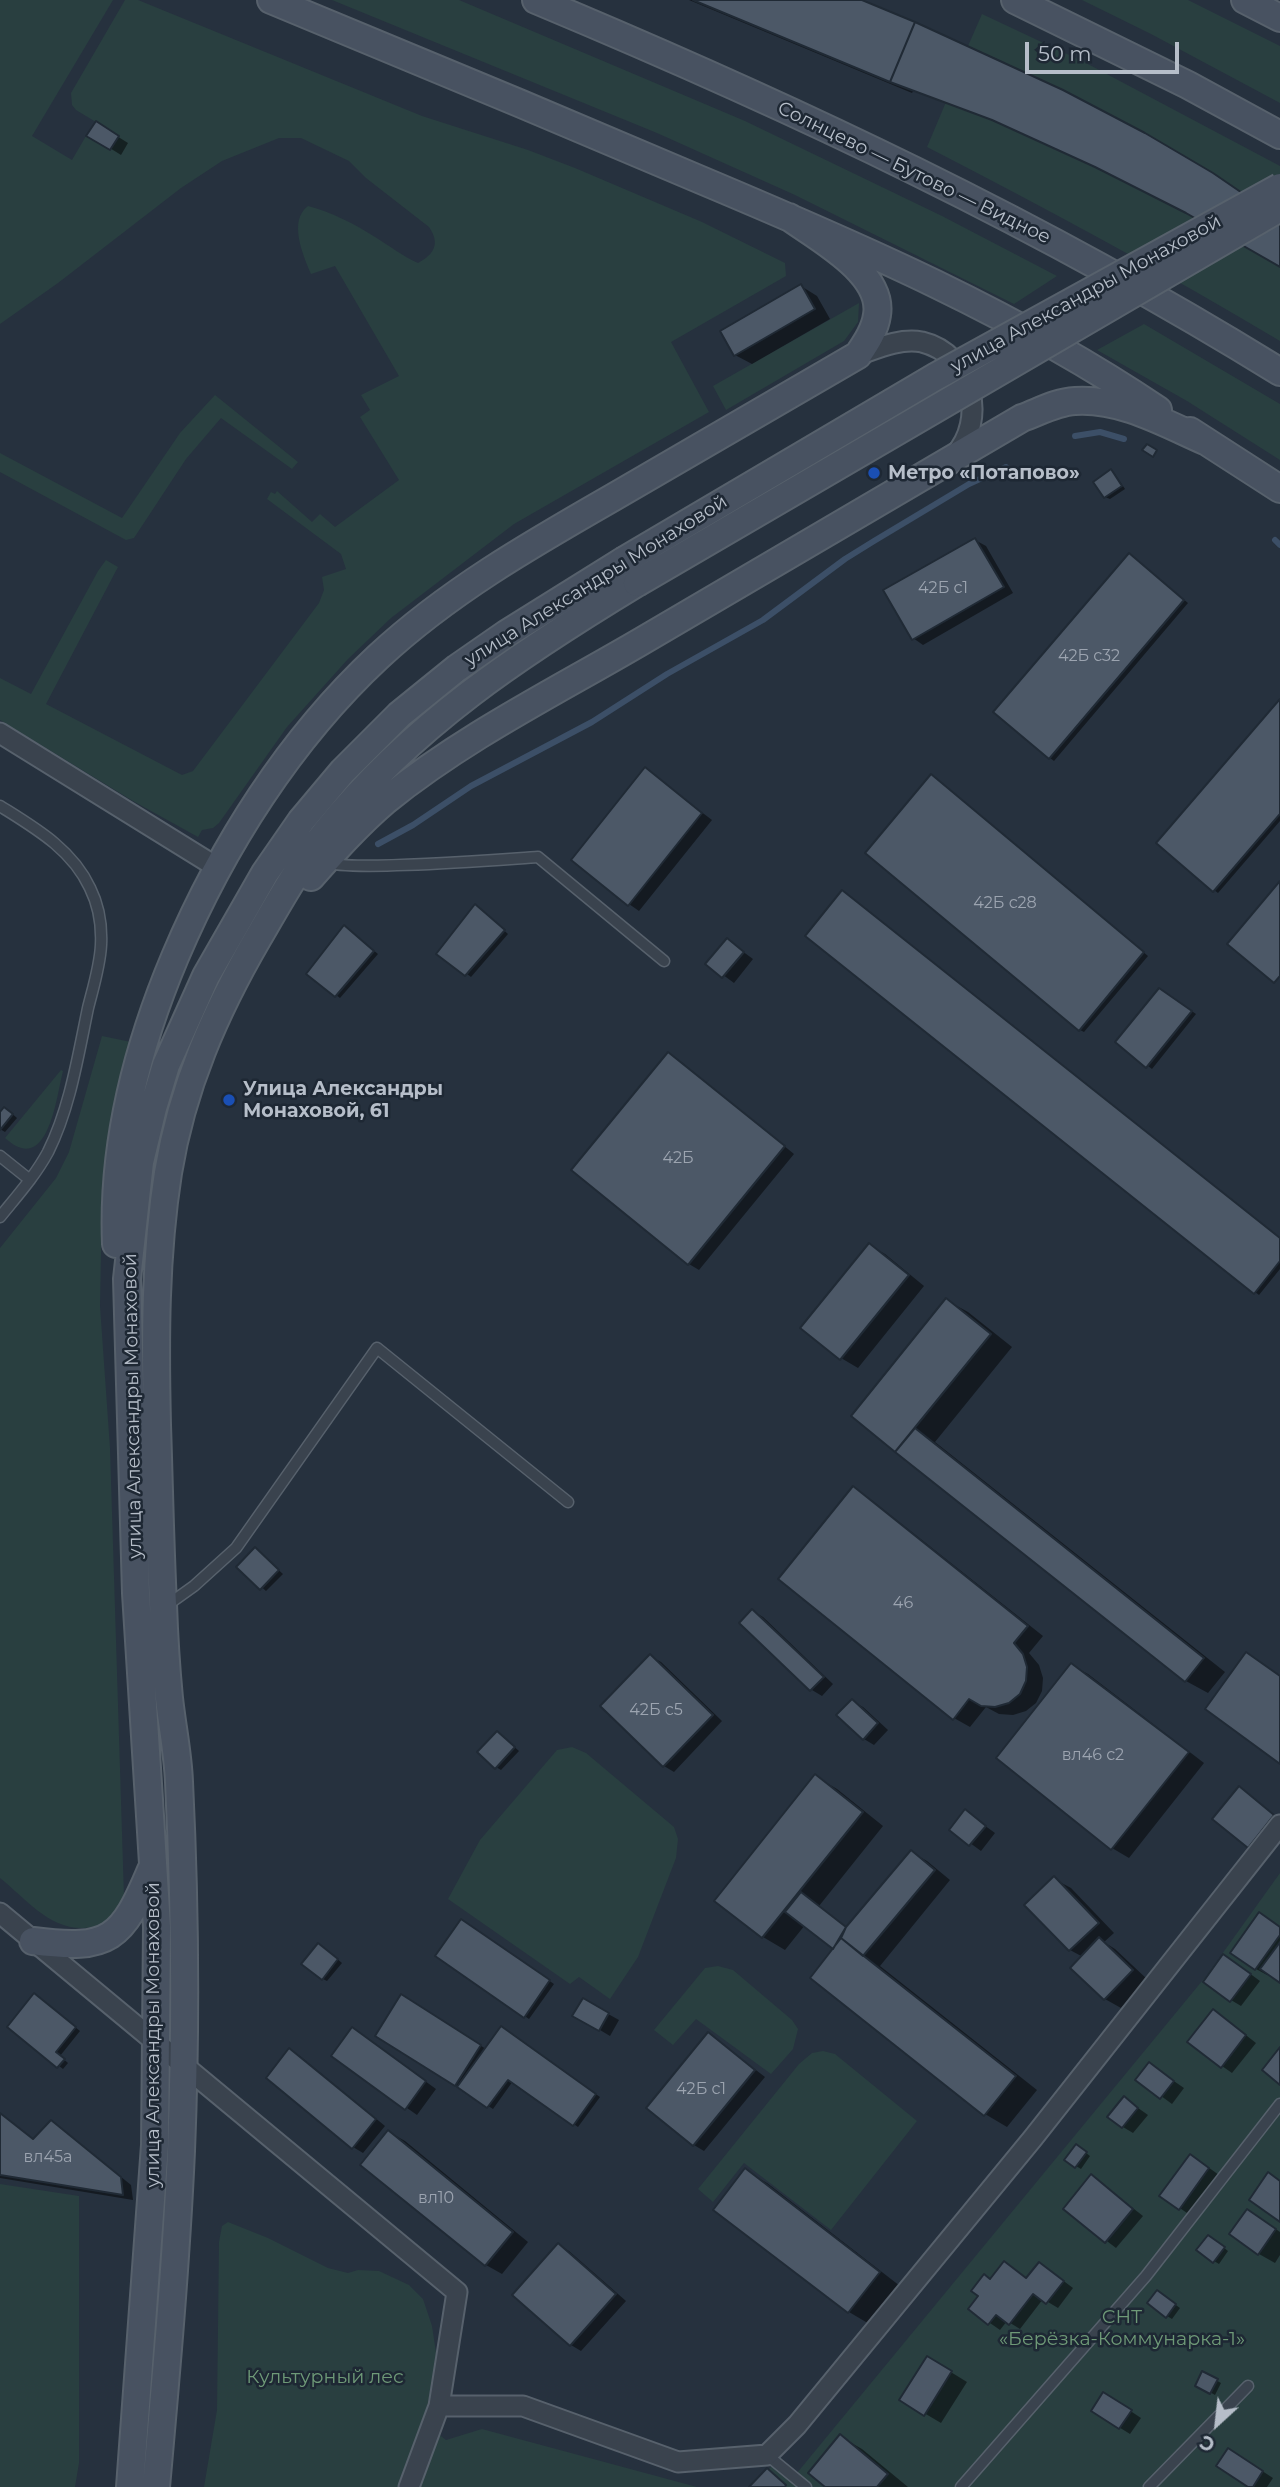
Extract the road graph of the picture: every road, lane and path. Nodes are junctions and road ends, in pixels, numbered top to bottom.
1 (271, 0) edge
2 (536, 0) edge
3 (1015, 0) edge
4 (1245, 0) edge
5 (1280, 18) edge
6 (1280, 135) edge
7 (1280, 187) edge
8 (1280, 208) edge
9 (789, 217) junction
10 (858, 355) junction
11 (1280, 372) edge
12 (1205, 442) junction
13 (948, 462) junction
14 (1280, 489) edge
15 (0, 733) edge
16 (0, 806) edge
17 (318, 857) junction
18 (218, 868) junction
19 (664, 961) dead end
20 (0, 1156) edge
21 (30, 1180) junction
22 (0, 1217) edge
23 (128, 1340) junction
24 (568, 1502) dead end
25 (163, 1608) junction
26 (1280, 1825) edge
27 (153, 1865) junction
28 (0, 1913) edge
29 (33, 1941) junction
30 (156, 2044) junction
31 (182, 2064) junction
32 (1280, 2104) edge
33 (1248, 2386) dead end
34 (439, 2406) junction
35 (766, 2455) junction
36 (130, 2487) edge
37 (156, 2487) edge
38 (410, 2487) edge
39 (807, 2487) edge
40 (961, 2487) edge
41 (1149, 2487) edge

1 - 9 main road
2 - 11 main road, Солнцево — Бутово — Видное
3 - 6 main road
4 - 5 main road
7 - 23 main road, улица Александры Монаховой, bridge
8 - 17 main road, улица Александры Монаховой, bridge
9 - 10 main road
9 - 12 main road
10 - 13 street
10 - 18 main road
12 - 13 main road
12 - 14 main road
13 - 17 main road
15 - 18 street
16 - 21 lane
17 - 19 lane
17 - 25 main road, улица Александры Монаховой
18 - 23 main road
20 - 21 lane
21 - 22 lane
23 - 27 main road, улица Александры Монаховой
24 - 25 lane
25 - 31 main road, улица Александры Монаховой
26 - 35 street
27 - 29 main road
27 - 30 main road, улица Александры Монаховой
28 - 29 street
29 - 30 street
30 - 31 street
30 - 36 main road, улица Александры Монаховой
31 - 34 street
31 - 37 main road, улица Александры Монаховой
32 - 40 lane
33 - 41 lane
34 - 35 street
34 - 38 street
35 - 39 lane

